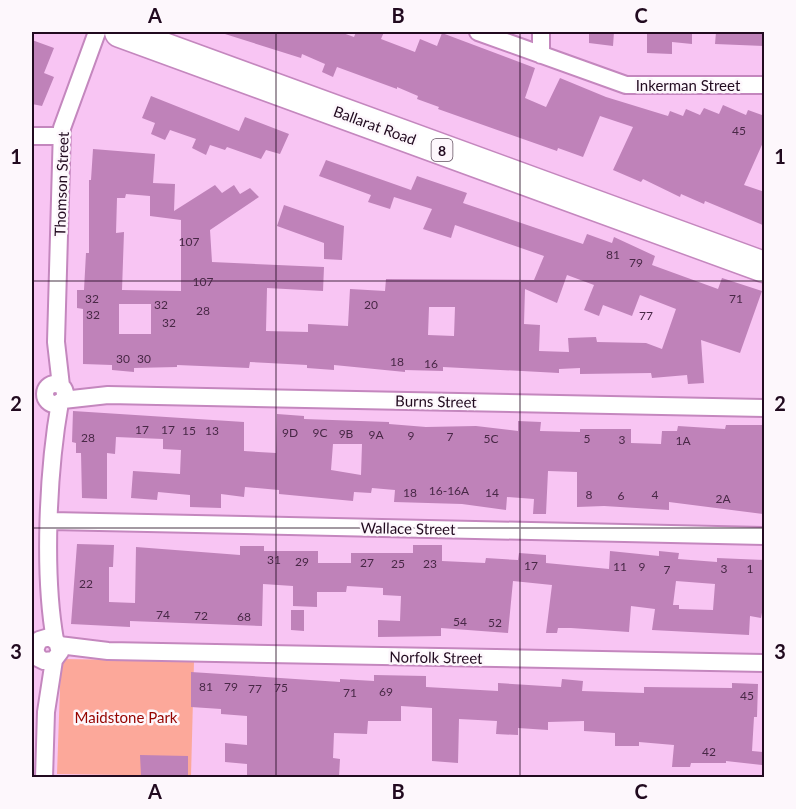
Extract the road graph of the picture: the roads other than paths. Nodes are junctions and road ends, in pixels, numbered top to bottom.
1 (97, 32) edge
2 (120, 32) edge
3 (478, 32) edge
4 (542, 32) edge
5 (541, 55) junction
6 (765, 86) edge
7 (32, 136) edge
8 (61, 136) junction
9 (765, 267) edge
10 (50, 394) edge
11 (765, 408) edge
12 (51, 521) junction
13 (765, 536) edge
14 (45, 650) edge
15 (765, 663) edge
16 (44, 777) edge

1 - 8 street, Thomson Street
2 - 9 highway, Ballarat Road / 8
3 - 5 street, Inkerman Street
4 - 5 street
5 - 6 street, Inkerman Street
7 - 8 street
8 - 10 street, Thomson Street
10 - 11 street, Burns Street
10 - 12 street, Thomson Street
12 - 13 street, Wallace Street
12 - 14 street, Thomson Street
14 - 15 street, Norfolk Street
14 - 16 street, Thomson Street

